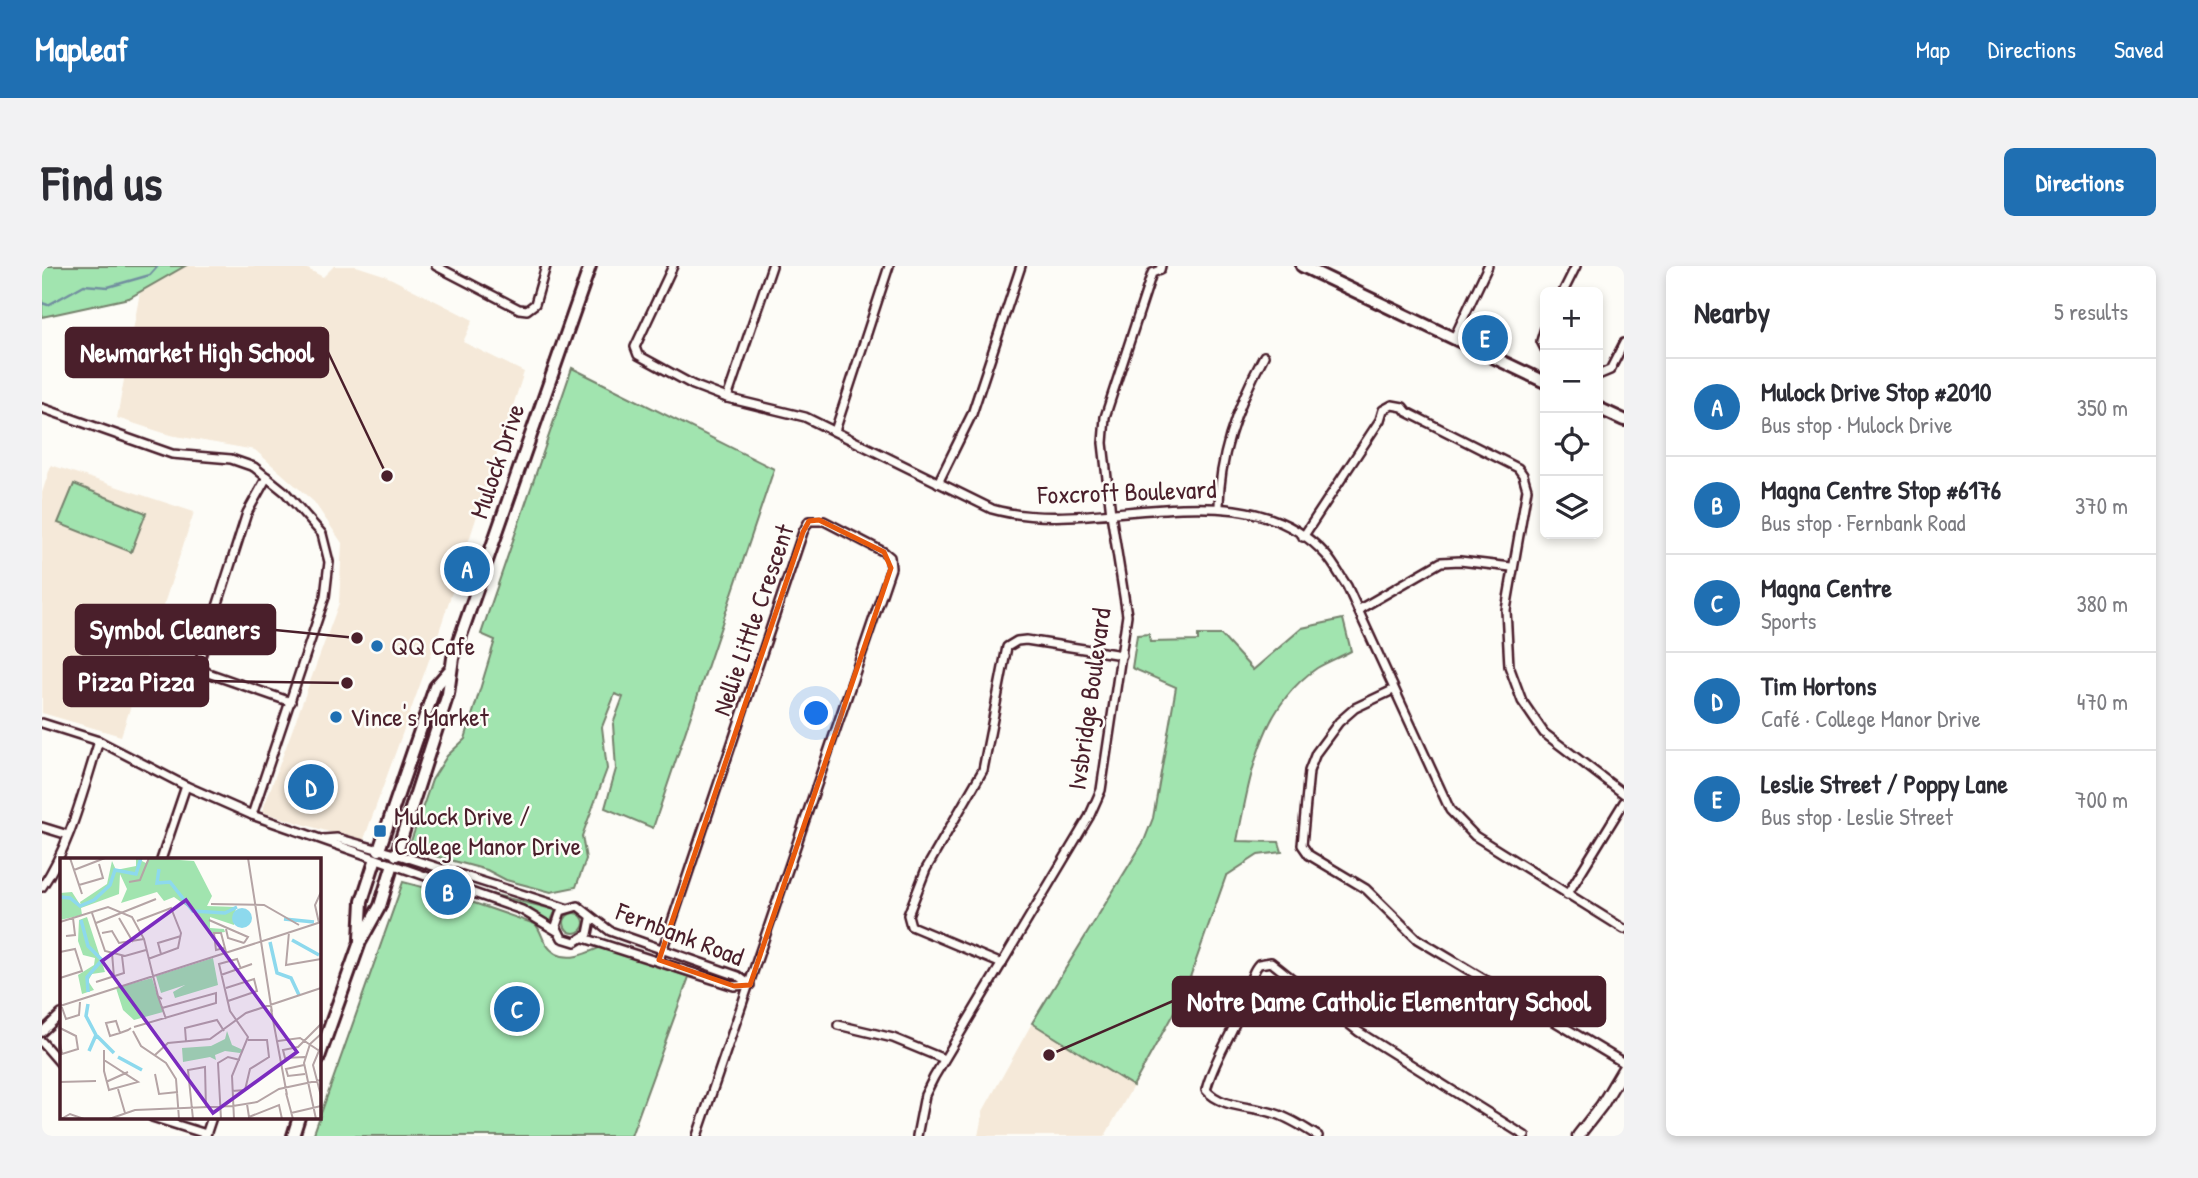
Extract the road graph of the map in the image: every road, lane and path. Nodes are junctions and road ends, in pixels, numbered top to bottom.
1 (436, 266) edge
2 (547, 266) edge
3 (590, 266) edge
4 (673, 266) edge
5 (772, 266) edge
6 (889, 266) edge
7 (1021, 266) edge
8 (1161, 266) edge
9 (1302, 266) edge
10 (1488, 266) edge
11 (1576, 266) edge
12 (1151, 270) edge
13 (1566, 287) edge
14 (1454, 338) junction
15 (1624, 343) edge
16 (1264, 356) dead end
17 (1603, 373) edge
18 (1540, 380) edge
19 (727, 398) junction
20 (42, 408) edge
21 (1603, 410) edge
22 (1624, 421) edge
23 (835, 431) junction
24 (267, 477) junction
25 (938, 483) junction
26 (1219, 506) junction
27 (1111, 513) junction
28 (1303, 537) junction
29 (1511, 568) junction
30 (1358, 610) junction
31 (1122, 655) junction
32 (449, 671) junction
33 (1393, 690) junction
34 (291, 702) junction
35 (42, 723) edge
36 (99, 741) junction
37 (186, 786) junction
38 (1624, 794) edge
39 (1624, 802) edge
40 (252, 815) junction
41 (42, 827) edge
42 (68, 835) junction
43 (377, 855) junction
44 (396, 855) junction
45 (161, 858) edge
46 (392, 867) junction
47 (42, 887) edge
48 (1567, 895) junction
49 (565, 908) junction
50 (591, 919) junction
51 (1624, 929) edge
52 (557, 931) junction
53 (584, 938) junction
54 (360, 942) junction
55 (662, 950) junction
56 (659, 960) junction
57 (1002, 964) junction
58 (750, 985) junction
59 (60, 1015) edge
60 (838, 1025) dead end
61 (42, 1031) edge
62 (42, 1042) edge
63 (320, 1054) edge
64 (944, 1059) junction
65 (60, 1063) edge
66 (1624, 1063) edge
67 (1624, 1068) edge
68 (155, 1118) edge
69 (212, 1118) edge
70 (299, 1118) edge
71 (206, 1135) edge
72 (293, 1136) edge
73 (697, 1136) edge
74 (917, 1136) edge
75 (1318, 1136) edge
76 (1525, 1136) edge
77 (1578, 1136) edge

1 - 2 street
3 - 32 main road, Mulock Drive
4 - 19 street, Foxcroft Boulevard
5 - 19 street
6 - 23 street
7 - 25 street
8 - 12 street, Ivsbridge Boulevard
9 - 14 main road
10 - 14 street
11 - 13 street
12 - 27 street, Ivsbridge Boulevard
14 - 18 main road
15 - 17 street
16 - 26 street
19 - 23 street, Foxcroft Boulevard
20 - 24 street
21 - 22 main road
23 - 25 street, Foxcroft Boulevard
24 - 34 street
24 - 34 street
25 - 27 street, Foxcroft Boulevard
26 - 27 street, Foxcroft Boulevard
26 - 28 street, Foxcroft Boulevard
27 - 31 street, Ivsbridge Boulevard
28 - 29 street
28 - 30 street, Foxcroft Boulevard
29 - 30 street
29 - 38 street
30 - 33 street, Foxcroft Boulevard
31 - 57 street, Ivsbridge Boulevard
31 - 57 street
32 - 43 main road, Mulock Drive
32 - 44 main road, Mulock Drive
33 - 48 street, Foxcroft Boulevard
33 - 66 street
34 - 40 street
35 - 36 street
36 - 37 street
36 - 42 street
37 - 40 street
37 - 45 street
39 - 48 street
40 - 43 street
41 - 42 street
42 - 47 street
43 - 44 street
43 - 46 street
43 - 54 main road, Mulock Drive
44 - 46 street, Mulock Drive
44 - 49 street
46 - 52 street
46 - 54 main road, Mulock Drive
48 - 51 street, Foxcroft Boulevard
49 - 50 street
49 - 52 street
50 - 53 street
50 - 55 street, Fernbank Road
52 - 53 street
53 - 56 street, Fernbank Road
54 - 63 main road, Mulock Drive
55 - 56 street, Nellie Little Crescent
55 - 58 street, Fernbank Road
55 - 58 street, Nellie Little Crescent
56 - 58 street, Fernbank Road
57 - 64 street, Ivsbridge Boulevard
58 - 73 street, Nellie Little Crescent
59 - 61 street
60 - 64 street
62 - 65 street
64 - 74 street, Ivsbridge Boulevard
67 - 77 street
68 - 71 street
69 - 71 street
70 - 72 main road
75 - 76 street

